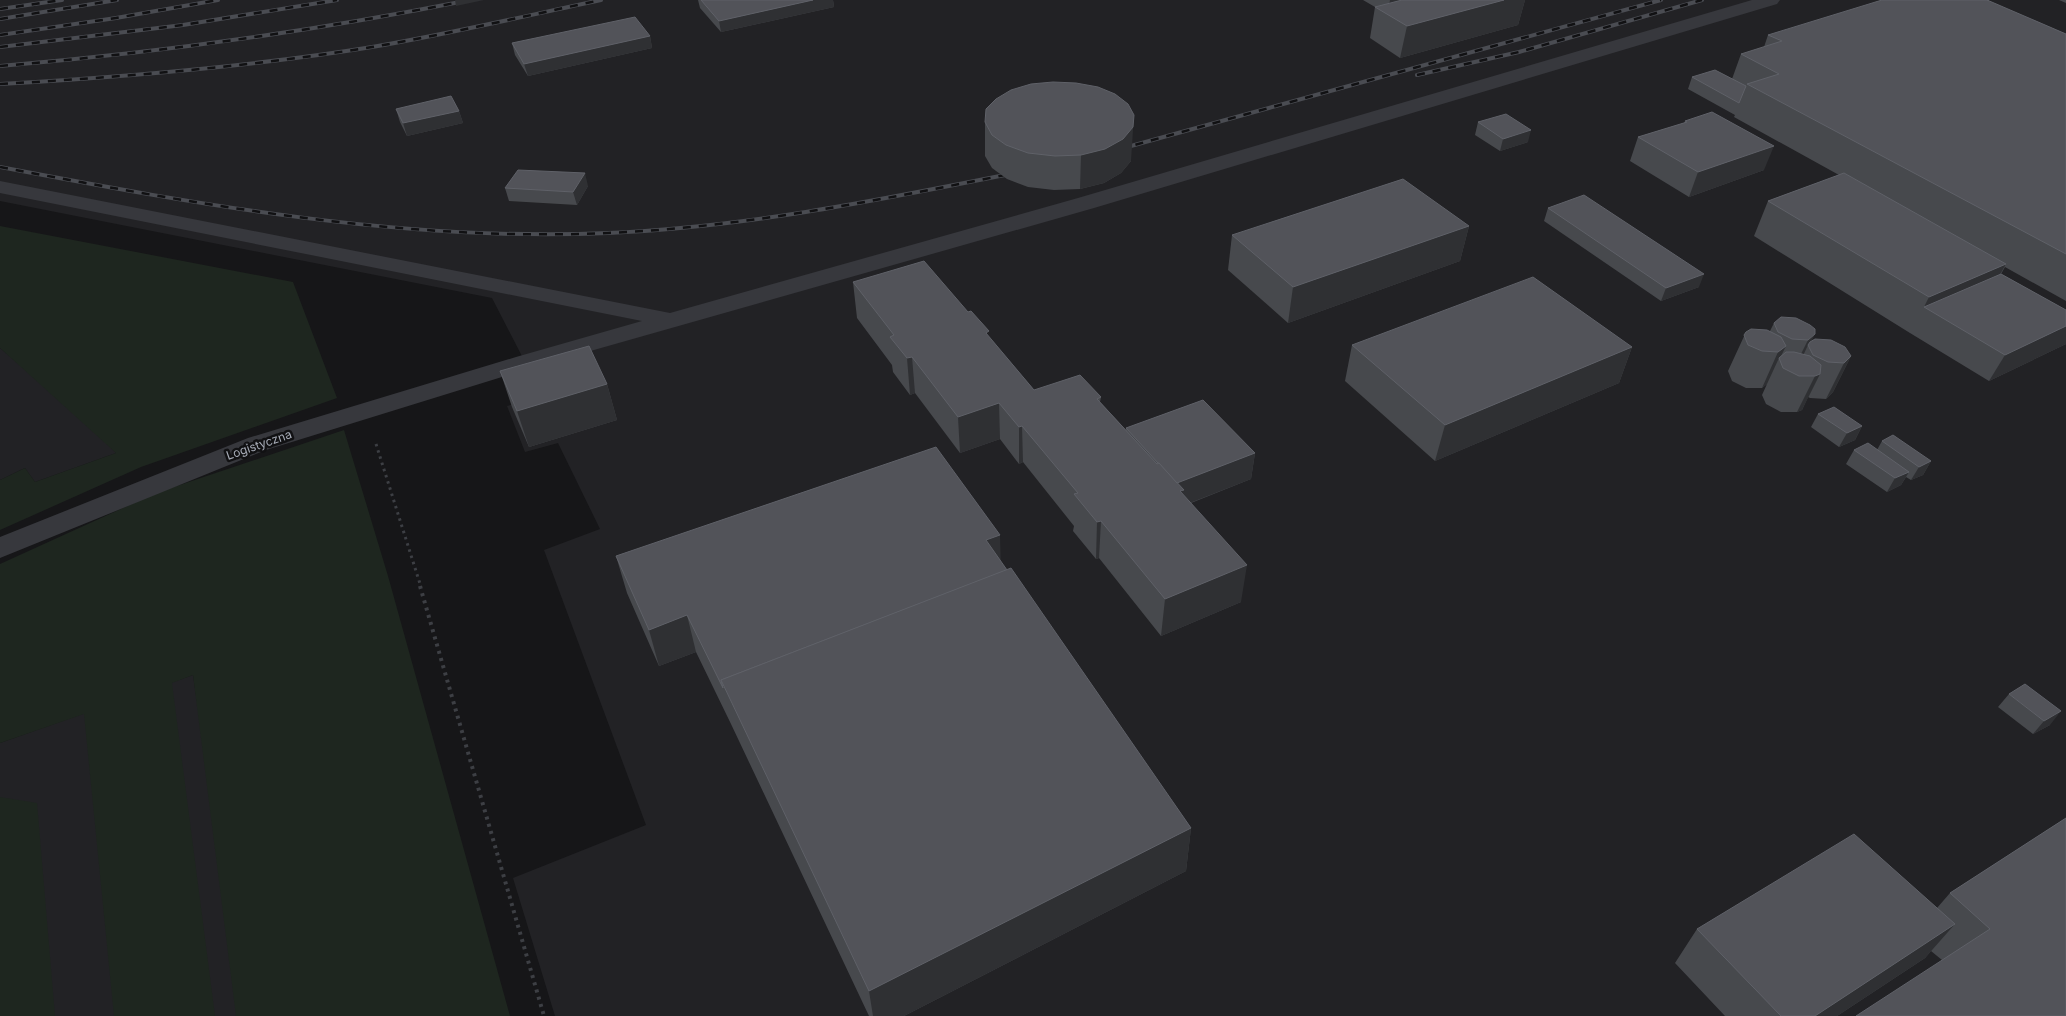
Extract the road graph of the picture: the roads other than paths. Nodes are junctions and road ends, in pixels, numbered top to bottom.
1 (1771, 0) edge
2 (0, 187) edge
3 (669, 320) junction
4 (0, 548) edge

1 - 3 street, Logistyczna
2 - 3 street
3 - 4 street, Logistyczna

